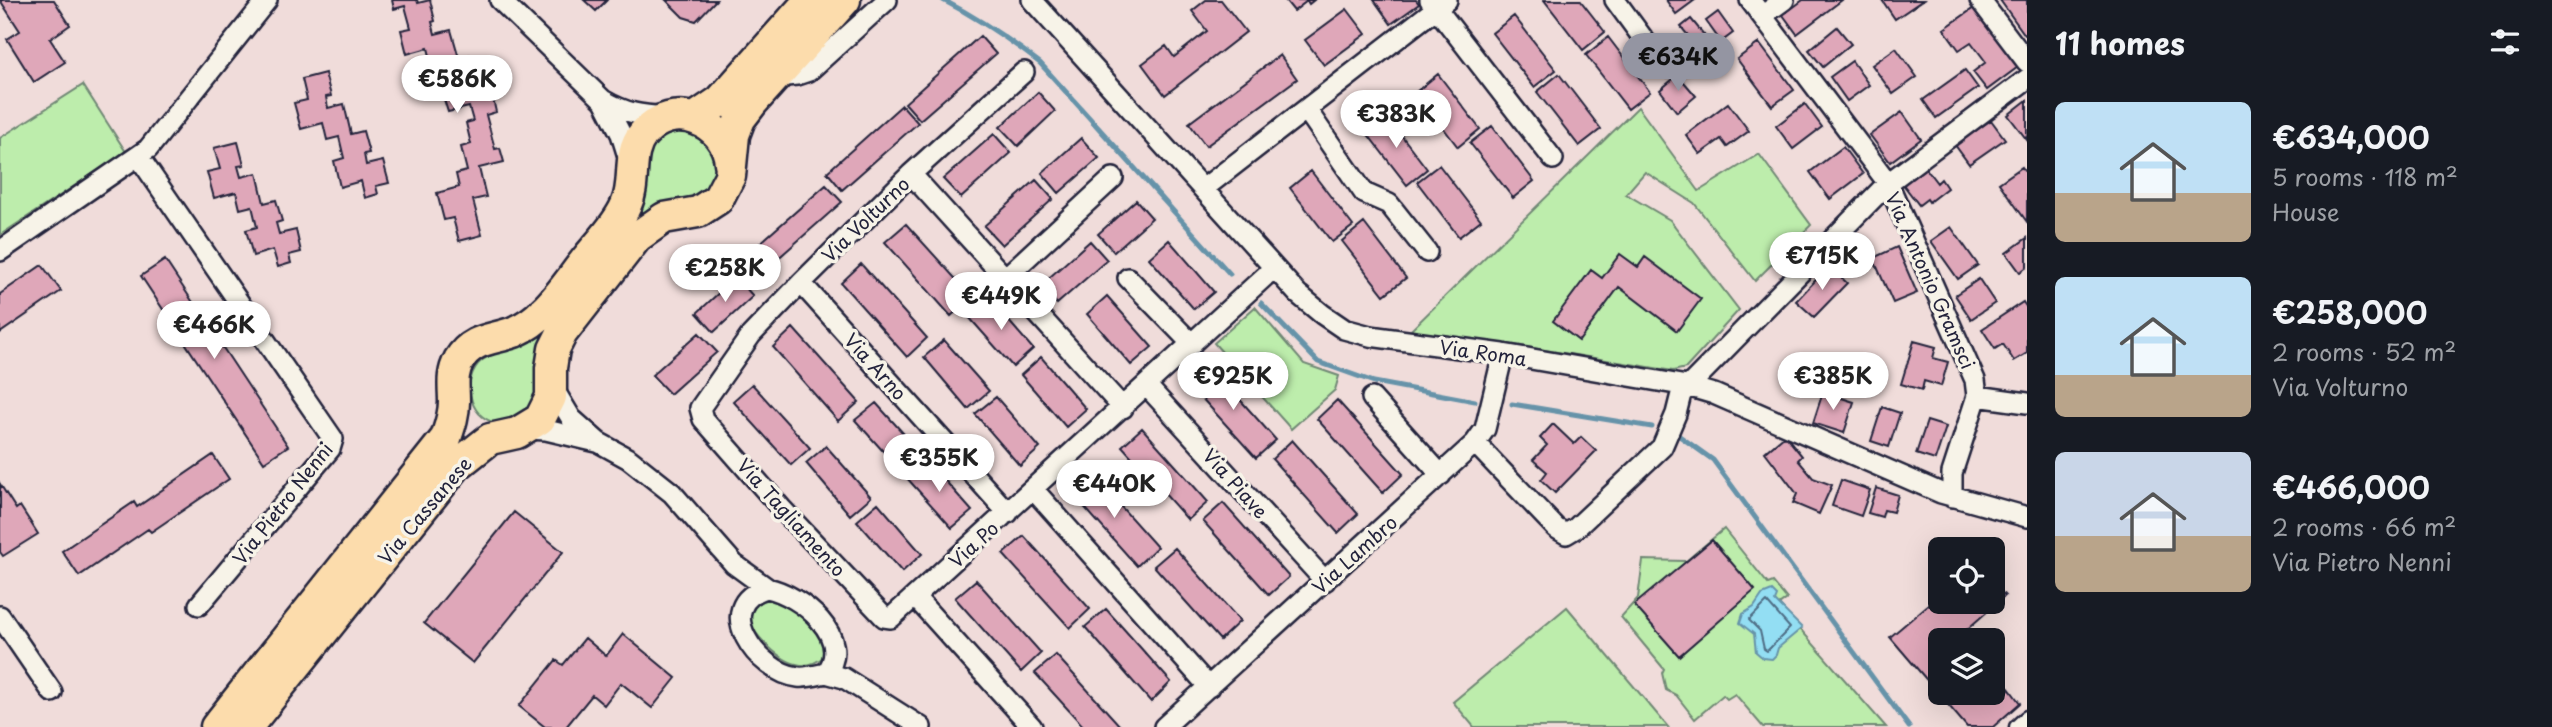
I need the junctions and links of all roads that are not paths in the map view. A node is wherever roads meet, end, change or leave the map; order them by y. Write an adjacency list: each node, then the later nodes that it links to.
1 (267, 0): 22 (street)
2 (500, 0): 19 (street)
3 (810, 0): 21 (main road, Via Cassanese)
4 (845, 0): 17 (main road, Via Cassanese)
5 (887, 0): 17 (street)
6 (1021, 0): 13 (street, Via Roma)
7 (1032, 0): 13 (street, Via Roma)
8 (1615, 0): 15 (street)
9 (1784, 0): 12 (street)
10 (1980, 0): 14 (street)
11 (1438, 3): 20 (street); 23 (street)
12 (1756, 8): 28 (street, Via Antonio Gramsci)
13 (1046, 18): 29 (street, Via Roma)
14 (2027, 62)
15 (1664, 66)
16 (1024, 72): 26 (street, Via Volturno)
17 (775, 77): 24 (main road, Via Cassanese)
18 (2027, 79): 28 (street)
19 (603, 100): 21 (street); 25 (street)
20 (1306, 109): 29 (street); 31 (street)
21 (683, 118): 24 (main road); 25 (main road, Via Cassanese)
22 (139, 157): 30 (street); 61 (street, Via Pietro Nenni)
23 (1553, 159)
24 (730, 165): 40 (main road, Via Cassanese)
25 (632, 167): 43 (main road, Via Cassanese)
26 (911, 174): 33 (street); 35 (street, Via Volturno)
27 (1113, 178): 33 (street)
28 (1888, 183): 39 (street); 41 (street, Via Antonio Gramsci)
29 (1203, 189): 32 (street, Via Roma)
30 (0, 251)
31 (1427, 251)
32 (1274, 268): 36 (street, Via Po); 37 (street, Via Roma)
33 (1005, 278): 45 (street)
34 (1128, 278): 36 (street)
35 (801, 283): 46 (street, Via Volturno); 55 (street, Via Arno)
36 (1192, 345): 38 (street, Via Po)
37 (1503, 355): 39 (street, Via Roma); 49 (street, Via Lambro)
38 (1146, 385): 45 (street, Via Po); 58 (street, Via Piave)
39 (1687, 386): 49 (street); 53 (street, Via Roma)
40 (552, 388): 47 (main road, Via Cassanese); 48 (street)
41 (1977, 396): 44 (street); 50 (street)
42 (1373, 398): 51 (street)
43 (454, 400): 47 (main road); 69 (main road, Via Cassanese)
44 (2027, 403)
45 (1123, 408): 52 (street, Via Po)
46 (700, 414): 64 (street, Via Tagliamento)
47 (517, 432): 48 (street); 70 (main road, Via Cassanese)
48 (598, 442): 57 (street)
49 (1475, 443): 51 (street, Via Lambro)
50 (1955, 463): 53 (street); 54 (street)
51 (1441, 475): 58 (street, Via Lambro)
52 (1033, 489): 55 (street, Via Po); 66 (street)
53 (1952, 497): 54 (street, Via Roma)
54 (1977, 504): 56 (street, Via Roma)
55 (1008, 513): 60 (street, Via Po)
56 (2027, 517)
57 (734, 564): 59 (street); 62 (street)
58 (1325, 581): 66 (street, Via Lambro)
59 (767, 588): 62 (street); 65 (street)
60 (915, 597): 64 (street, Via Po); 72 (street)
61 (199, 605)
62 (741, 607): 65 (street)
63 (0, 616): 67 (street)
64 (887, 618)
65 (834, 671): 71 (street)
66 (1209, 687): 73 (street, Via Lambro)
67 (52, 692)
68 (2027, 718): 74 (street)
69 (216, 727)
70 (247, 727)
71 (921, 727)
72 (1032, 727)
73 (1164, 727)
74 (2017, 727)

